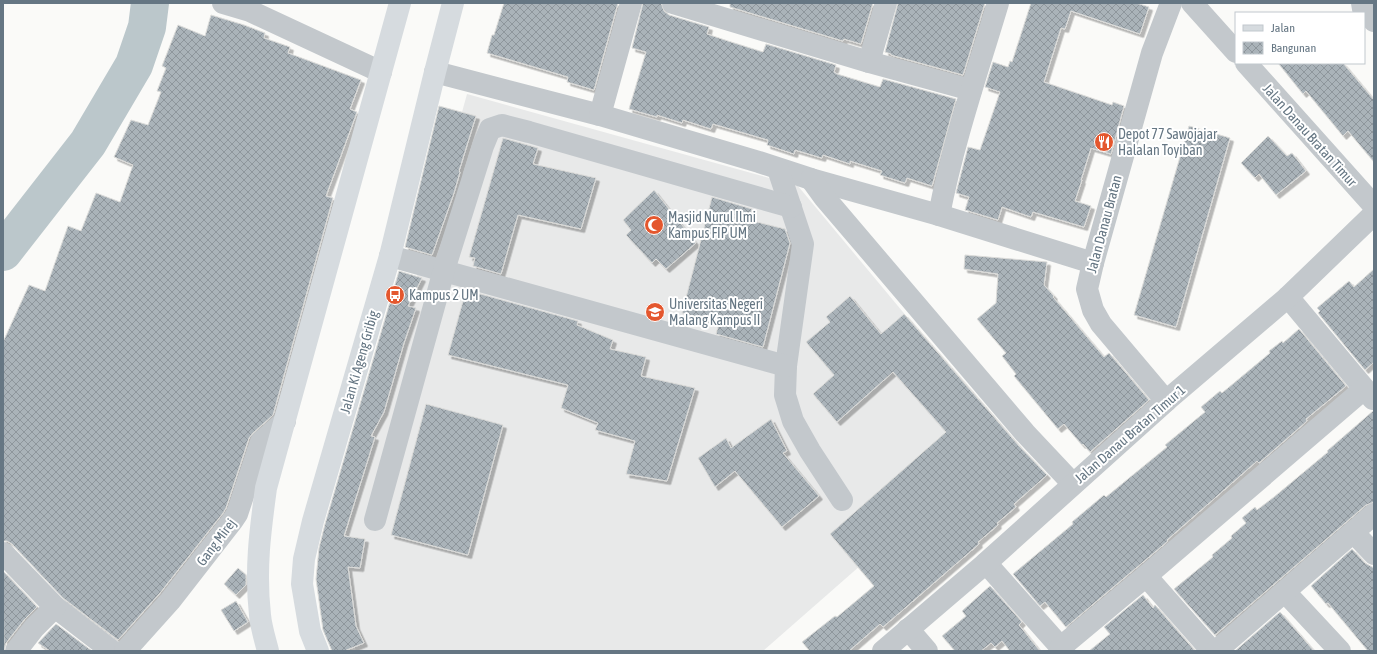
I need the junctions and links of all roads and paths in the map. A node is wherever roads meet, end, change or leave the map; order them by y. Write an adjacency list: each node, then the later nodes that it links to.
1 (223, 3): 16 (street)
2 (400, 3): 16 (main road)
3 (454, 3): 17 (main road, Jalan Ki Ageng Gribig)
4 (631, 3): 19 (street)
5 (673, 3): 11 (street)
6 (886, 3): 14 (street)
7 (998, 3): 18 (street)
8 (1171, 3): 27 (street, Jalan Danau Bratan)
9 (1192, 3): 13 (street)
10 (1362, 3): 12 (street)
11 (721, 10): 14 (street)
12 (1374, 21)
13 (1235, 51)
14 (869, 62): 18 (street)
15 (1247, 64): 22 (street, Jalan Danau Bratan Timur)
16 (381, 72): 33 (main road)
17 (435, 72): 19 (street); 26 (main road, Jalan Ki Ageng Gribig)
18 (971, 90): 25 (street)
19 (600, 115): 20 (street)
20 (778, 169): 21 (street); 23 (street)
21 (811, 178): 25 (street); 34 (street)
22 (1374, 206)
23 (791, 207): 28 (street); 30 (street)
24 (1374, 214): 29 (street, Jalan Danau Bratan Timur 1)
25 (939, 215): 27 (street)
26 (390, 256): 28 (street); 51 (main road, Jalan Ki Ageng Gribig)
27 (1093, 263): 32 (street, Jalan Danau Bratan)
28 (444, 270): 30 (street); 37 (street)
29 (1288, 297): 31 (street); 32 (street, Jalan Danau Bratan Timur 1)
30 (786, 366): 35 (street)
31 (1369, 395): 42 (street)
32 (1166, 401): 34 (street, Jalan Danau Bratan Timur 1)
33 (285, 421): 49 (street, Gang Mirej); 50 (main road)
34 (1073, 484): 41 (street, Jalan Danau Bratan Timur 1)
35 (842, 500)
36 (1374, 514): 38 (street)
37 (375, 520)
38 (1354, 533): 40 (street); 43 (street)
39 (3, 553): 44 (street)
40 (1374, 554)
41 (986, 563): 45 (street, Jalan Danau Bratan Timur 1); 46 (street)
42 (1146, 576): 46 (street); 54 (street)
43 (1285, 592): 55 (street); 56 (street)
44 (55, 607): 47 (street); 48 (street)
45 (908, 629): 52 (street, Jalan Danau Bratan Timur 1); 53 (street)
46 (1062, 649)
47 (16, 651)
48 (112, 651)
49 (125, 651)
50 (268, 651)
51 (318, 651)
52 (882, 651)
53 (927, 651)
54 (1212, 651)
55 (1216, 651)
56 (1340, 651)

